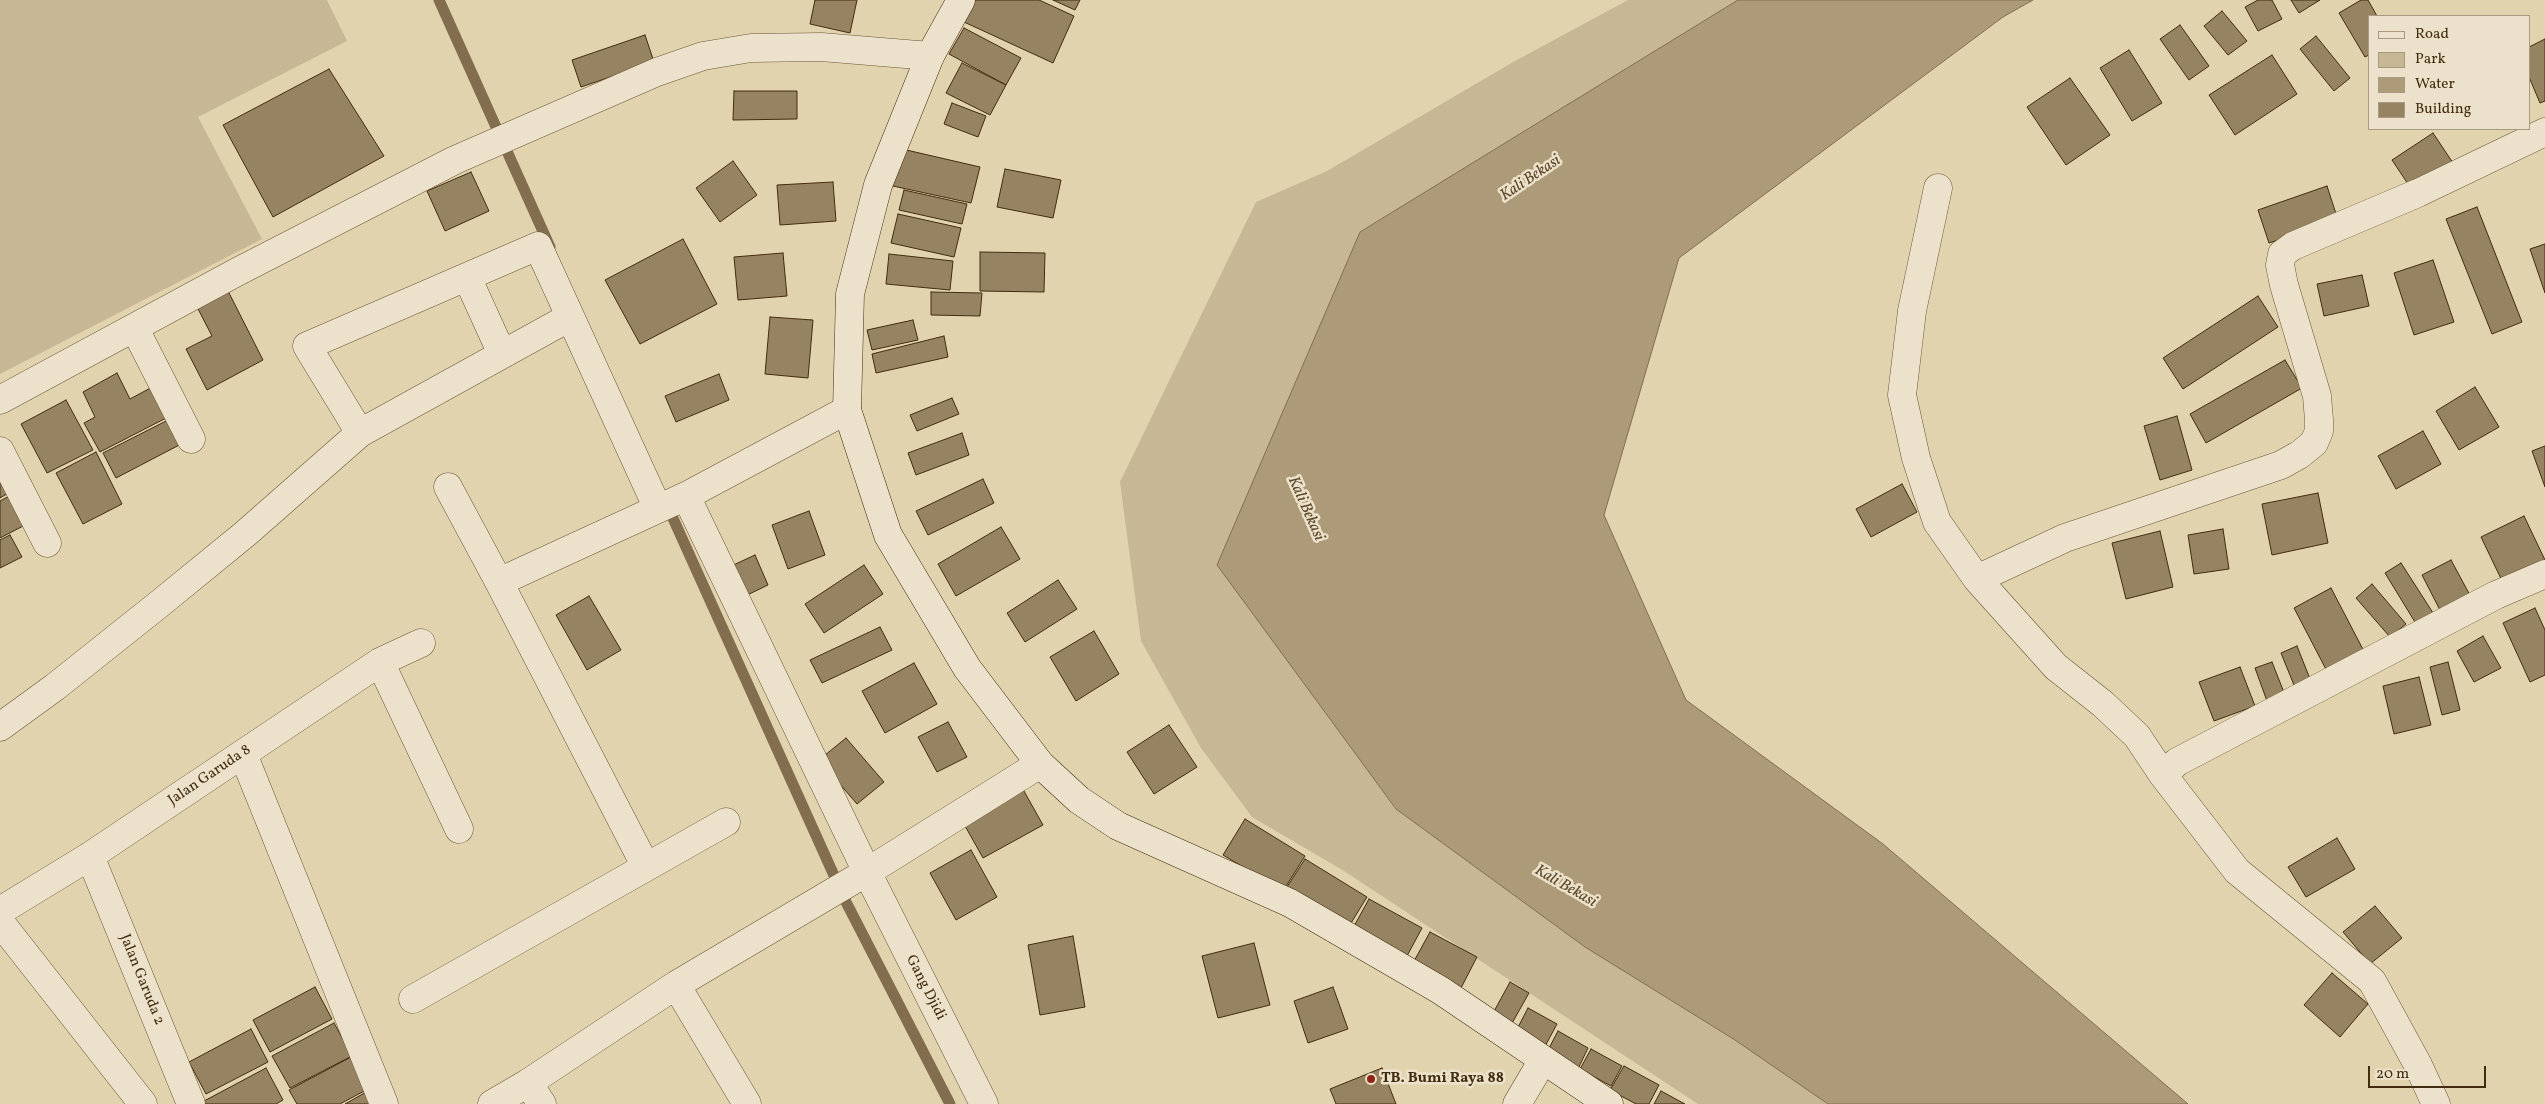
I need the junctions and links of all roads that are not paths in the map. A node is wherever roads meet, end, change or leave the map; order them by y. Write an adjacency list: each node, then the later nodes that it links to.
1 (961, 0): 2 (street)
2 (930, 56): 7 (street); 10 (street)
3 (2545, 132): 19 (street)
4 (1938, 188): 19 (street)
5 (467, 277): 6 (street); 8 (street); 11 (street)
6 (570, 317): 8 (street); 16 (street)
7 (135, 329): 9 (street); 12 (street)
8 (502, 354): 11 (street)
9 (0, 400)
10 (847, 410): 15 (street); 25 (street)
11 (360, 433): 23 (street)
12 (191, 438)
13 (0, 451): 17 (street)
14 (448, 487): 20 (street)
15 (686, 496): 16 (street); 31 (street, Gang Djidi)
16 (658, 509): 20 (street)
17 (47, 543)
18 (2545, 574): 26 (street)
19 (1977, 579): 26 (street)
20 (500, 582): 30 (street)
21 (421, 643): 22 (street, Jalan Garuda 8)
22 (380, 662): 24 (street, Jalan Garuda 8); 28 (street)
23 (0, 727)
24 (243, 754): 29 (street, Jalan Garuda 8); 40 (street)
25 (1040, 764): 31 (street); 36 (street)
26 (2163, 775): 46 (street)
27 (726, 822): 30 (street)
28 (459, 829)
29 (90, 856): 32 (street, Jalan Garuda 8); 39 (street, Jalan Garuda 2)
30 (646, 867): 35 (street)
31 (867, 872): 34 (street); 43 (street, Gang Djidi)
32 (0, 911)
33 (0, 922): 38 (street)
34 (676, 985): 37 (street); 42 (street)
35 (413, 999)
36 (1543, 1060): 44 (street); 45 (street)
37 (535, 1093): 41 (street)
38 (143, 1104)
39 (191, 1104)
40 (384, 1104)
41 (492, 1104)
42 (747, 1104)
43 (984, 1104)
44 (1517, 1104)
45 (1609, 1104)
46 (2436, 1104)

